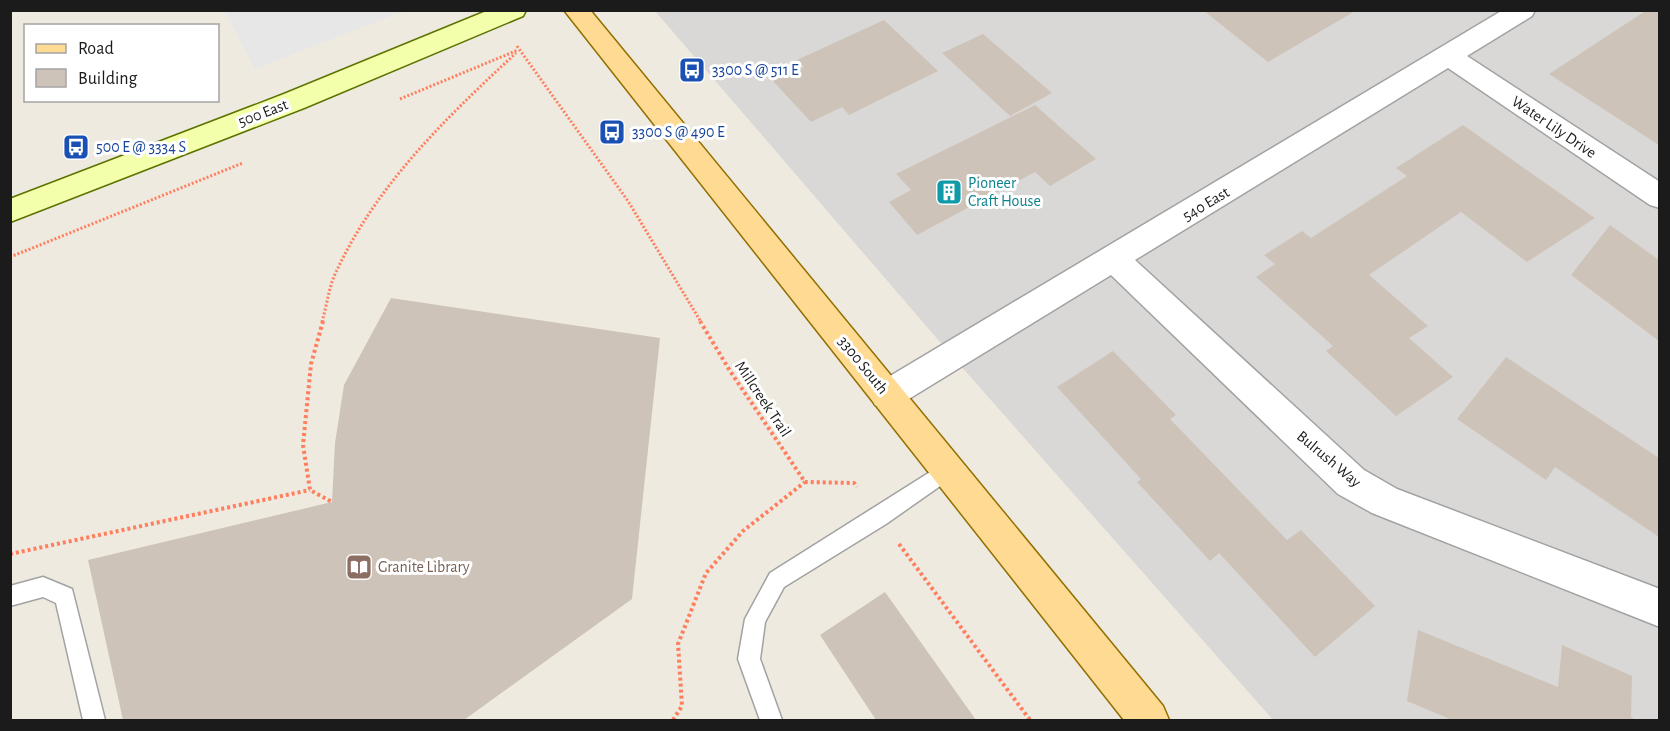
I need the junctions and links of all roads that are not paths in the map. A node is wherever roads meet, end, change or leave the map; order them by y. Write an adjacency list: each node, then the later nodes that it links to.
1 (514, 10): 6 (street, 500 East)
2 (576, 10): 8 (main road, 3300 South)
3 (1523, 10): 4 (street, 540 East)
4 (1449, 56): 5 (street, Water Lily Drive); 7 (street, 540 East)
5 (1659, 197)
6 (10, 211)
7 (1114, 260): 8 (street, 540 East); 11 (street, Bulrush Way)
8 (887, 395): 9 (main road, 3300 South)
9 (946, 471): 13 (lane); 14 (main road, 3300 South)
10 (10, 596): 12 (lane)
11 (1659, 608)
12 (94, 720)
13 (771, 720)
14 (1149, 720)

